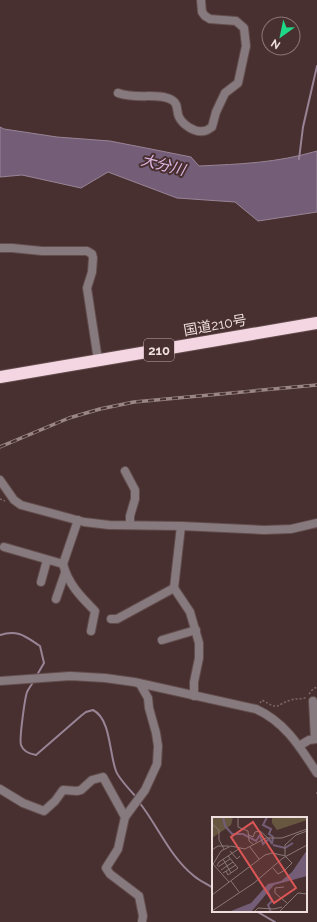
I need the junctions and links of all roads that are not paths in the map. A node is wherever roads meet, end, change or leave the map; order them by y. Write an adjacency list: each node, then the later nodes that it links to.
1 (201, 0): 2 (street)
2 (118, 93)
3 (0, 248): 5 (street)
4 (317, 323): 5 (highway, 国道210号 / 210)
5 (98, 360): 6 (highway, 国道210号 / 210)
6 (0, 377)
7 (125, 471): 11 (street)
8 (0, 480): 9 (street)
9 (78, 520): 11 (street); 15 (street)
10 (317, 523): 12 (street)
11 (130, 525): 12 (street)
12 (181, 526): 18 (street)
13 (4, 547): 14 (street)
14 (47, 560): 15 (street); 17 (street)
15 (63, 564): 16 (street)
16 (65, 573): 19 (street); 22 (street)
17 (41, 582)
18 (174, 588): 20 (street); 21 (street)
19 (56, 599)
20 (111, 619)
21 (196, 630): 23 (street); 26 (street)
22 (91, 631)
23 (162, 640)
24 (4, 681): 25 (street)
25 (140, 684): 26 (street); 32 (street)
26 (194, 696): 29 (street)
27 (313, 701): 28 (street)
28 (316, 739): 29 (street)
29 (299, 746): 30 (street)
30 (317, 773)
31 (0, 789): 32 (street)
32 (125, 817): 33 (street)
33 (142, 922)

